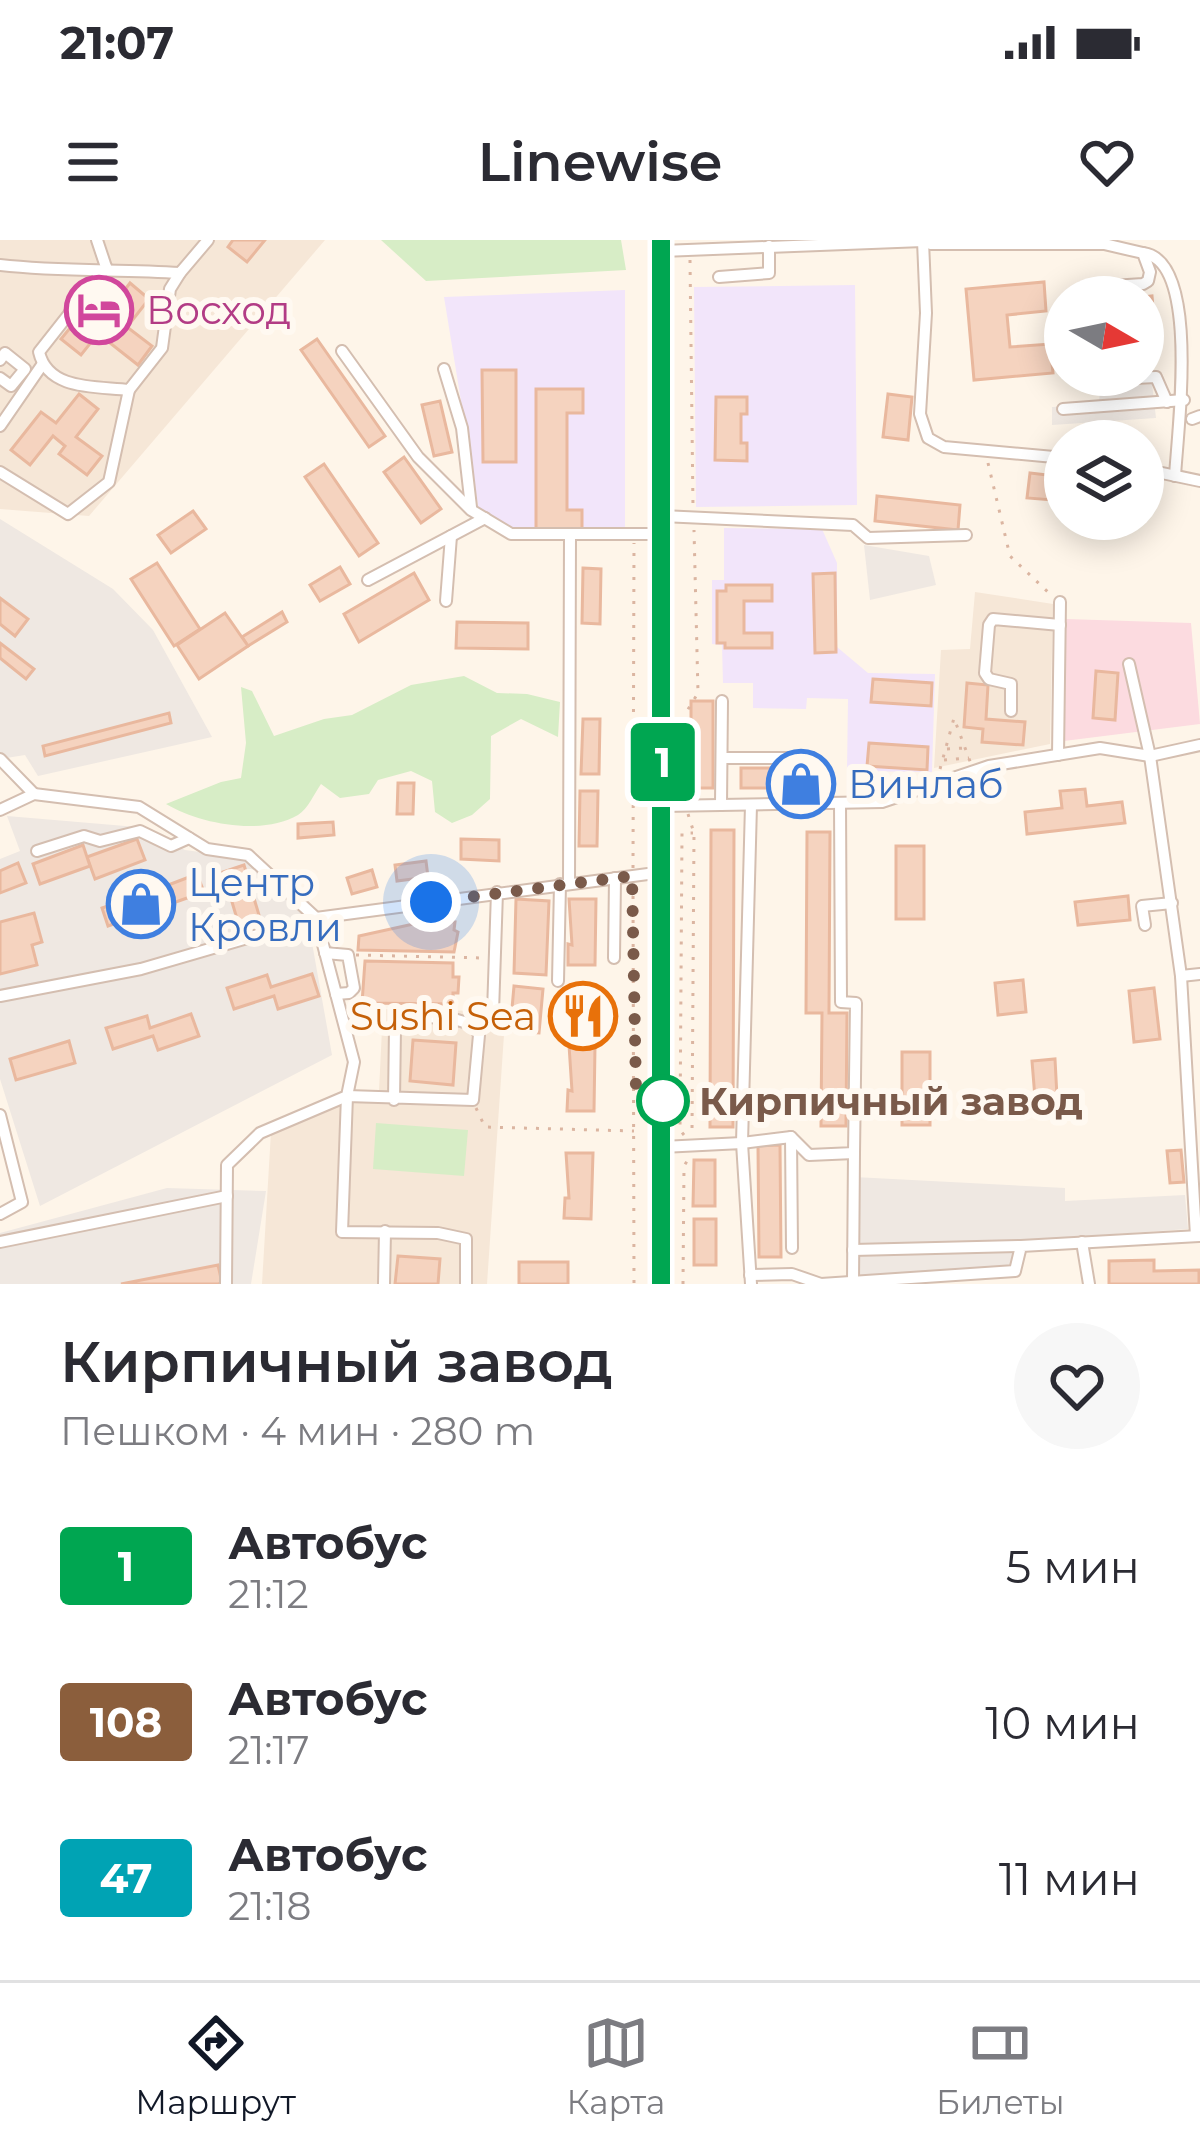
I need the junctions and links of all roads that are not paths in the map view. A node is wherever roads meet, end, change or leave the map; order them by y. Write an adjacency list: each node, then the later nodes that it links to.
1 (97, 240): 10 (street)
2 (208, 240): 11 (street)
3 (888, 241): 4 (street); 7 (street)
4 (923, 241): 5 (street); 25 (street)
5 (963, 242): 8 (street)
6 (661, 245): 7 (street); 31 (highway)
7 (769, 247): 13 (street)
8 (1137, 248): 12 (street); 21 (street)
9 (0, 265): 10 (street)
10 (106, 267): 11 (street); 16 (street)
11 (180, 273): 19 (street)
12 (1149, 276)
13 (718, 277)
14 (342, 351): 30 (street)
15 (0, 360): 18 (street)
16 (42, 365): 19 (street); 24 (street)
17 (444, 370): 30 (street)
18 (0, 378)
19 (129, 390): 26 (street)
20 (1164, 393): 22 (street)
21 (1184, 400): 22 (street); 28 (street)
22 (1168, 402): 23 (street)
23 (1063, 410)
24 (0, 426)
25 (1044, 456)
26 (0, 472)
27 (1164, 474): 28 (street)
28 (1175, 476): 29 (street)
29 (1200, 482)
30 (471, 510): 32 (street)
31 (662, 516): 34 (highway); 35 (street)
32 (485, 518): 33 (street); 36 (street)
33 (570, 534): 34 (street); 60 (street)
34 (662, 534): 54 (highway)
35 (966, 535)
36 (451, 536): 37 (street); 38 (street)
37 (368, 580)
38 (446, 601)
39 (1060, 602): 40 (street)
40 (1060, 625): 43 (street); 45 (street)
41 (1129, 664): 46 (street)
42 (722, 701): 47 (street)
43 (1011, 711)
44 (1200, 745): 46 (street)
45 (1058, 755): 46 (street); 50 (street)
46 (1150, 757): 62 (street)
47 (722, 758): 51 (street); 52 (street)
48 (0, 759): 49 (street)
49 (34, 794): 55 (street); 56 (street)
50 (840, 803): 51 (street); 79 (street)
51 (822, 804): 53 (street)
52 (722, 805): 53 (street); 54 (street)
53 (751, 805): 77 (street)
54 (663, 806): 58 (highway)
55 (0, 810)
56 (189, 838): 57 (street); 63 (street)
57 (37, 851)
58 (663, 872): 59 (street); 78 (highway)
59 (615, 878): 60 (street); 66 (street)
60 (564, 884): 61 (street); 69 (street)
61 (497, 892): 63 (street); 72 (street)
62 (1172, 902): 64 (street); 68 (street)
63 (316, 918): 65 (street); 71 (street)
64 (1145, 925)
65 (325, 952): 70 (street); 70 (street)
66 (614, 958)
67 (1200, 974): 68 (street)
68 (1181, 976): 83 (street)
69 (558, 981)
70 (336, 994): 73 (street)
71 (0, 996)
72 (493, 1012)
73 (347, 1096): 74 (street); 80 (street); 82 (street)
74 (394, 1100): 74 (street)
75 (0, 1115): 81 (street)
76 (791, 1137): 77 (street); 79 (street); 87 (street)
77 (742, 1143): 78 (street); 90 (street)
78 (662, 1147): 96 (highway)
79 (854, 1153): 88 (street)
80 (227, 1196): 84 (street); 93 (street)
81 (0, 1214)
82 (386, 1231): 94 (street); 95 (street)
83 (1198, 1236): 85 (street)
84 (0, 1242)
85 (1082, 1243): 86 (street); 97 (street)
86 (1021, 1246): 88 (street); 89 (street)
87 (792, 1249)
88 (853, 1250): 92 (street)
89 (1013, 1278): 91 (street)
90 (750, 1280): 92 (street)
91 (912, 1281): 92 (street)
92 (853, 1282)
93 (226, 1284)
94 (384, 1284)
95 (466, 1284)
96 (661, 1284)
97 (1089, 1284)

